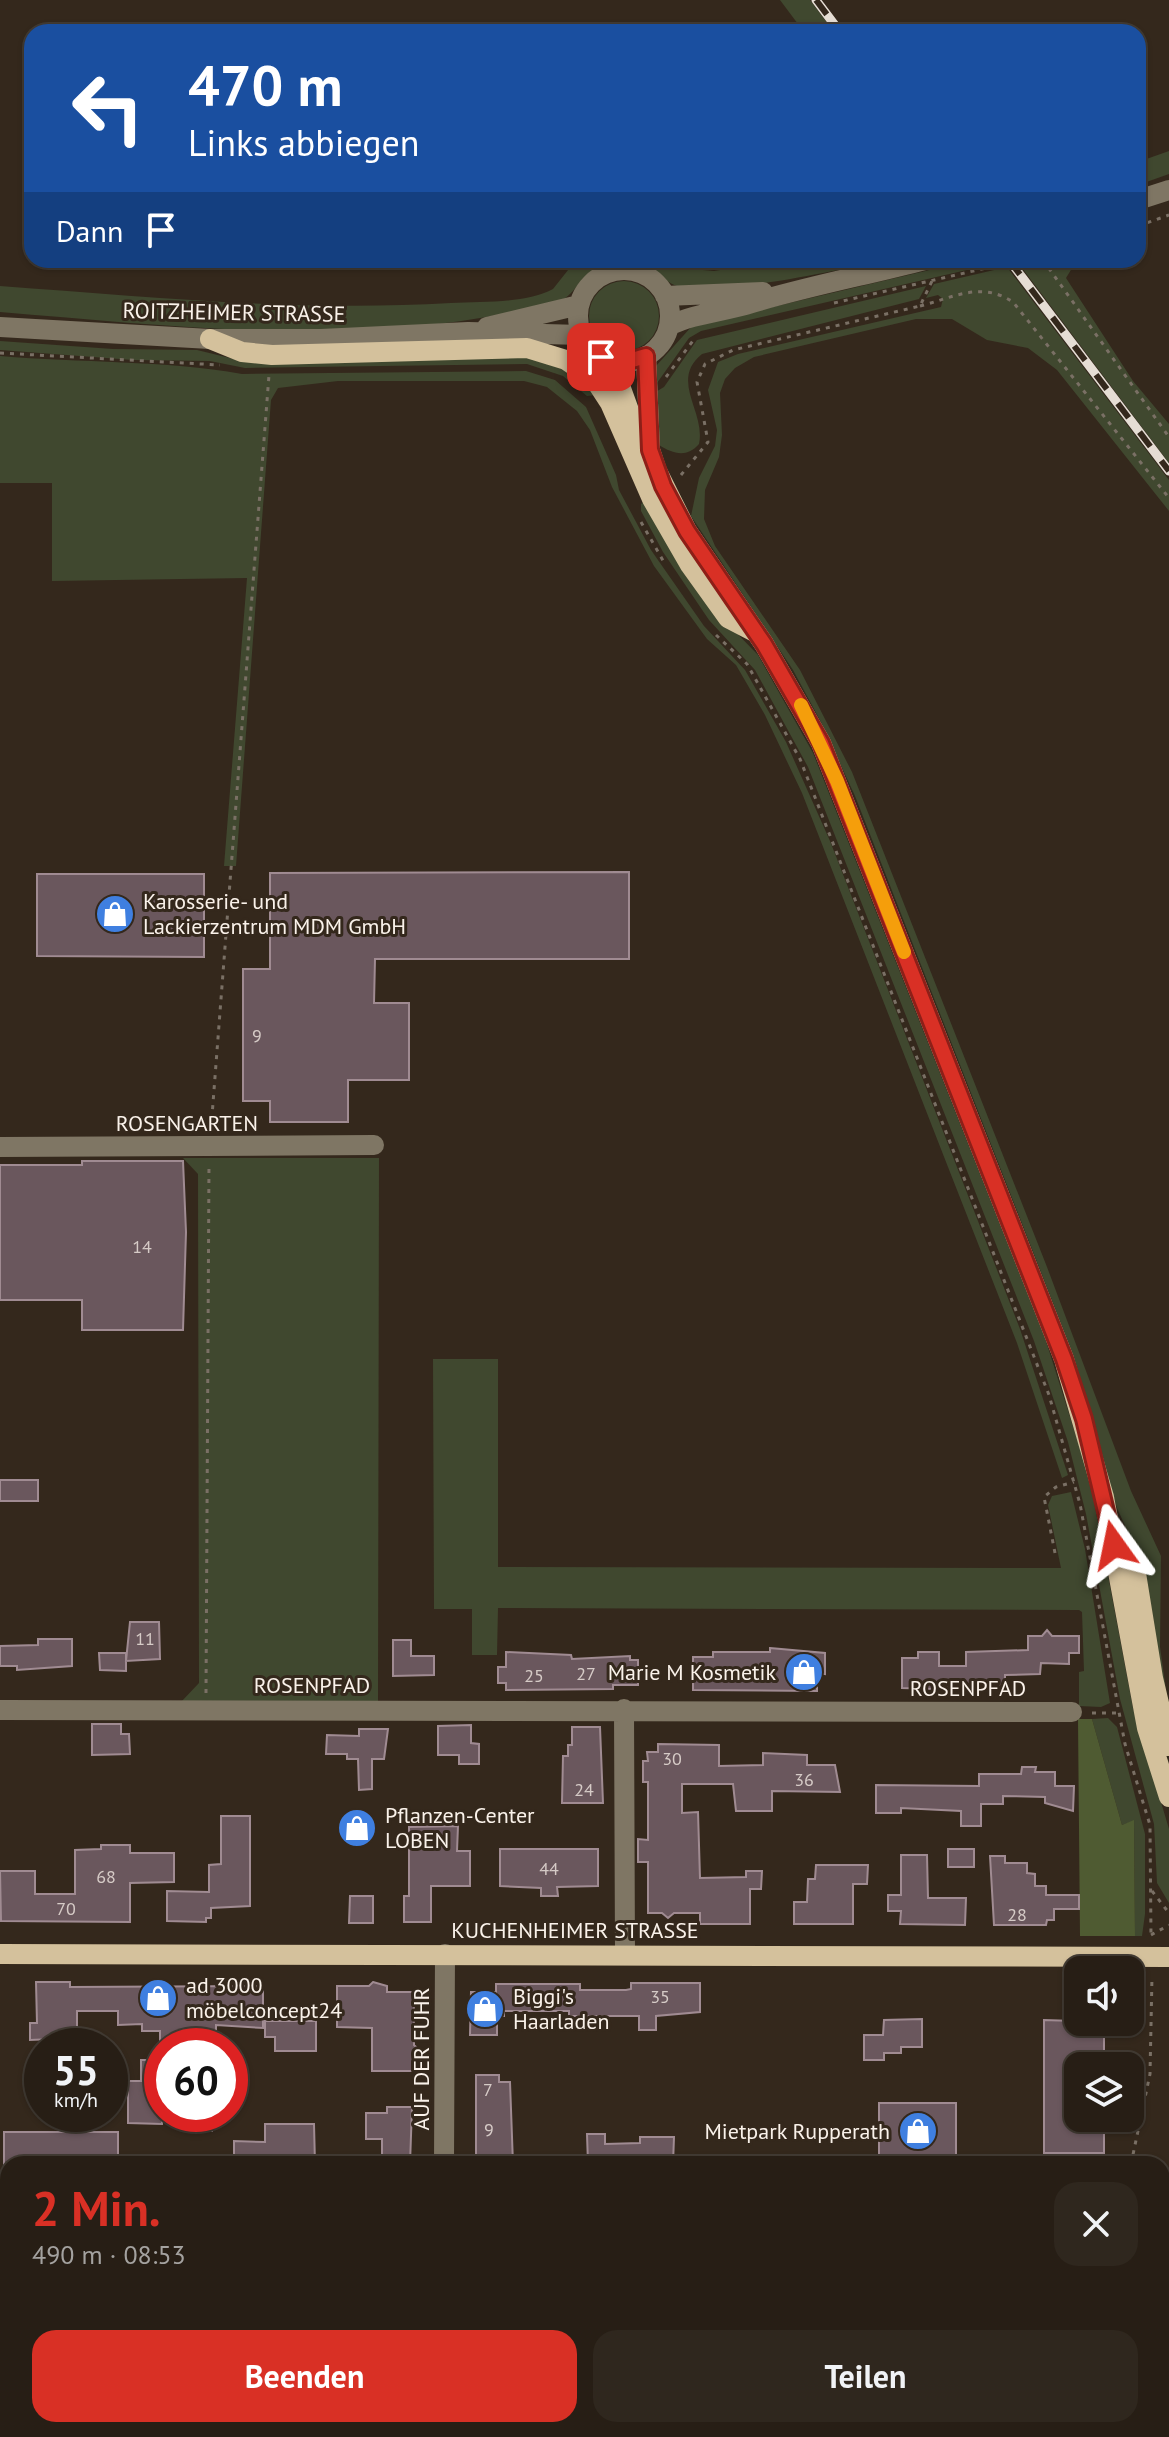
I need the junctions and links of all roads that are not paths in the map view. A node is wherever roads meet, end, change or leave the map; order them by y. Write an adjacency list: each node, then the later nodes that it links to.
1 (1169, 190): 2 (street)
2 (1146, 197)
3 (890, 268): 4 (street)
4 (779, 293): 5 (street); 7 (street)
5 (665, 296): 6 (street); 7 (street)
6 (579, 305): 9 (street, ROITZHEIMER STRASSE); 10 (street)
7 (669, 326): 12 (street)
8 (0, 327): 11 (street, ROITZHEIMER STRASSE)
9 (468, 332): 10 (street, ROITZHEIMER STRASSE); 11 (street, ROITZHEIMER STRASSE)
10 (581, 335): 13 (street)
11 (210, 339): 15 (main road)
12 (646, 356): 13 (street); 14 (main road)
13 (611, 361): 14 (main road)
14 (650, 450): 15 (main road)
15 (756, 632): 18 (main road)
16 (374, 1145): 17 (street, ROSENGARTEN)
17 (0, 1147)
18 (1111, 1529): 22 (main road); 23 (main road)
19 (624, 1709): 20 (street, ROSENPFAD); 21 (street, ROSENPFAD); 27 (street)
20 (0, 1710)
21 (1072, 1712)
22 (1169, 1746)
23 (1169, 1797)
24 (1160, 1948): 27 (main road, KUCHENHEIMER STRASSE)
25 (0, 1954): 26 (main road, KUCHENHEIMER STRASSE)
26 (445, 1954): 27 (main road, KUCHENHEIMER STRASSE); 28 (street, AUF DER FUHR)
27 (625, 1954)
28 (444, 2156)

